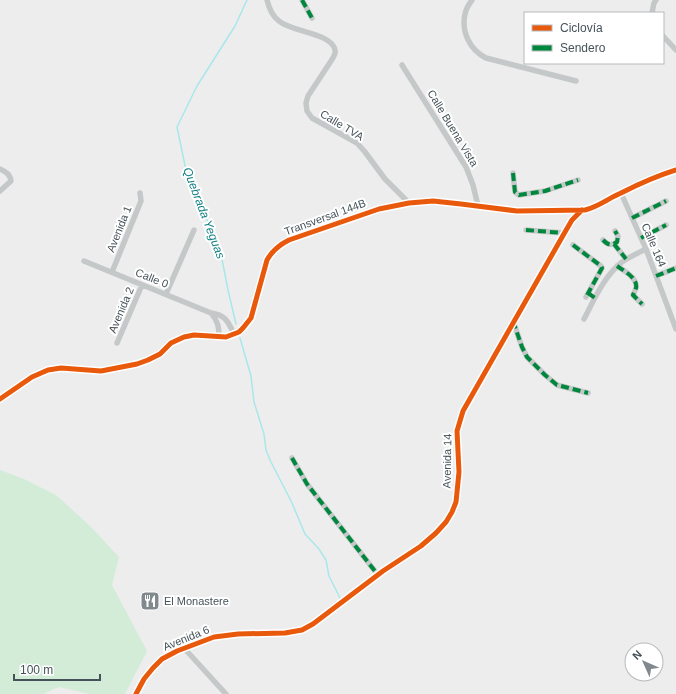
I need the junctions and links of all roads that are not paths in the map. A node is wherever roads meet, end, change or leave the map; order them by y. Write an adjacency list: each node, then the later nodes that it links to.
1 (267, 0): 19 (street, Calle TVA)
2 (302, 0): 6 (street)
3 (472, 0): 10 (street)
4 (656, 0): 5 (street)
5 (652, 12)
6 (312, 18)
7 (664, 37): 8 (street)
8 (676, 50)
9 (402, 64): 20 (street, Calle Buena Vista)
10 (576, 81)
11 (0, 169): 15 (street)
12 (676, 170): 17 (street, Transversal 144B)
13 (513, 173): 14 (street)
14 (578, 180)
15 (0, 191)
16 (140, 193): 37 (street, Avenida 1)
17 (620, 193): 21 (street, Transversal 144B); 22 (street, Calle 164)
18 (666, 201): 22 (street)
19 (409, 203): 20 (street, Transversal 144B); 47 (street, Transversal 144B)
20 (478, 206): 21 (street, Transversal 144B)
21 (582, 210): 27 (street, Avenida 14)
22 (632, 218): 28 (street, Calle 164)
23 (666, 225): 28 (street)
24 (194, 230): 40 (street)
25 (526, 230): 27 (street)
26 (615, 231): 30 (street)
27 (564, 233): 45 (street, Avenida 14)
28 (641, 238): 32 (street, Calle 164)
29 (603, 240): 30 (street)
30 (614, 244): 33 (street)
31 (573, 245): 41 (street)
32 (646, 249): 33 (street); 38 (street, Calle 164)
33 (626, 259): 35 (street)
34 (84, 261): 37 (street, Calle 0)
35 (617, 266): 41 (street); 42 (street)
36 (676, 268): 38 (street)
37 (112, 272): 39 (street, Calle 0)
38 (656, 276): 46 (street, Calle 164)
39 (142, 285): 40 (street, Calle 0); 49 (street, Avenida 2)
40 (166, 294): 43 (street, Calle 0)
41 (596, 298): 44 (street)
42 (642, 304)
43 (211, 313): 47 (street, Calle 0); 48 (street)
44 (584, 319)
45 (513, 321): 50 (street); 53 (street, Avenida 14)
46 (676, 329)
47 (234, 334): 48 (street)
48 (219, 337): 51 (street)
49 (117, 342)
50 (588, 394)
51 (0, 399)
52 (292, 458): 53 (street)
53 (378, 575): 54 (street, Avenida 14)
54 (238, 634): 55 (street, Avenida 6)
55 (184, 648): 56 (street, Avenida 6); 57 (street)
56 (136, 694)
57 (226, 694)

